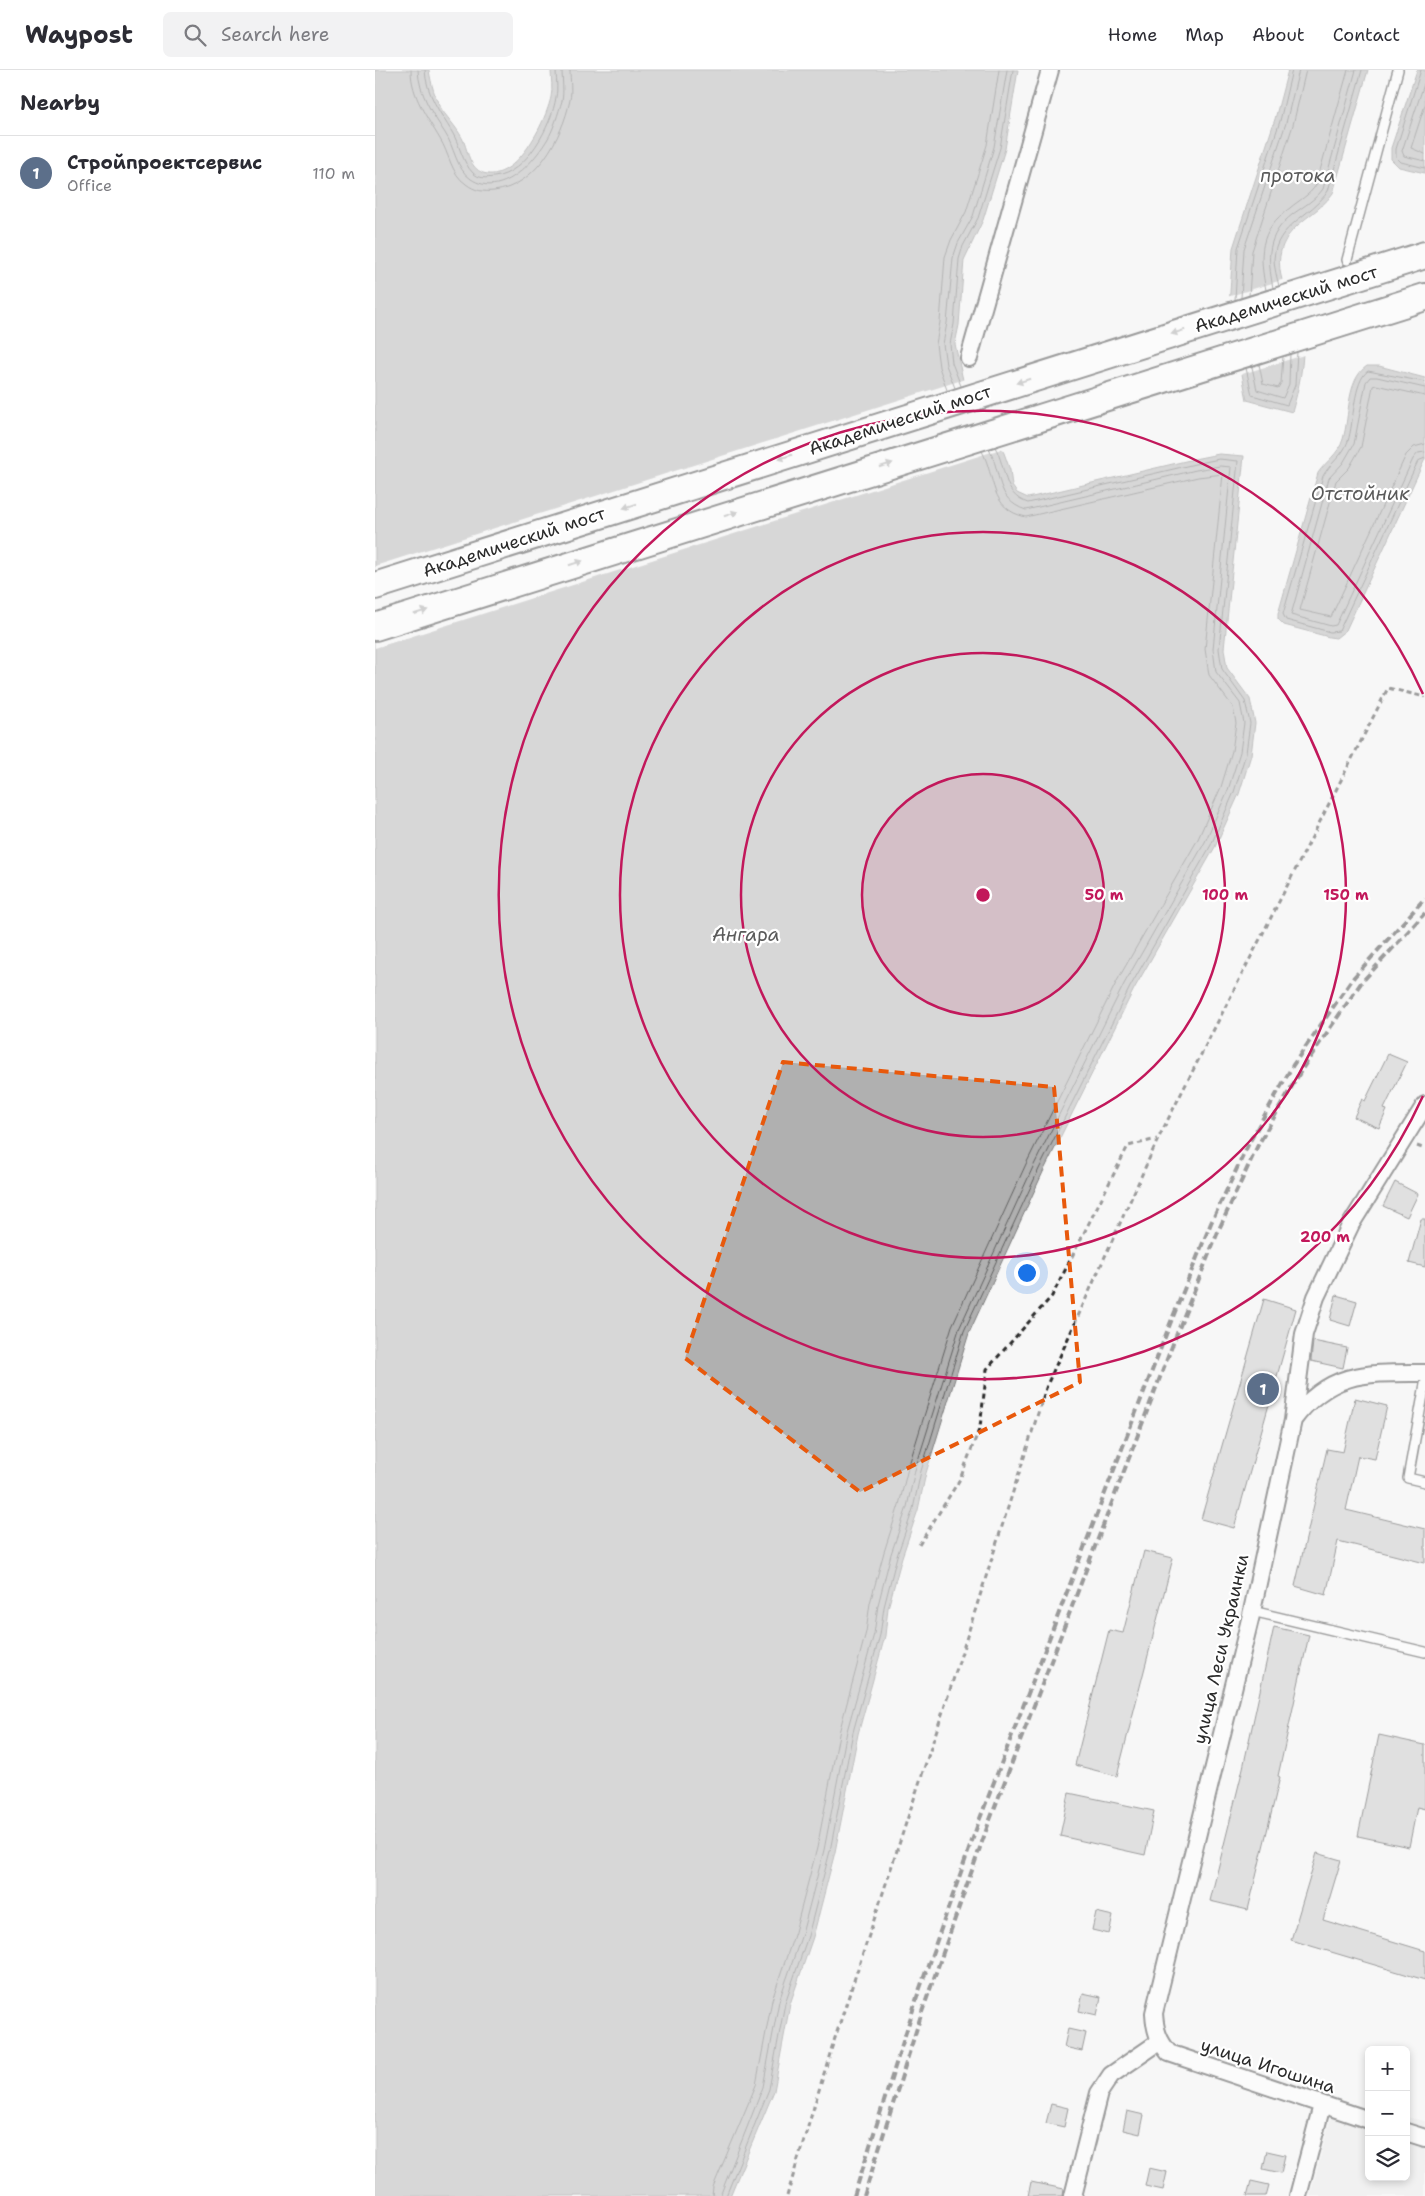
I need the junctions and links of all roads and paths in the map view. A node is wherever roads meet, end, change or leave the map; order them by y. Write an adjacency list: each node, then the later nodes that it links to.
1 (1050, 70): 6 (street)
2 (1398, 70): 4 (lane)
3 (1425, 255): 7 (main road, Академический мост, one-way to 7)
4 (1347, 260)
5 (1425, 297): 8 (main road, one-way to 5)
6 (969, 358)
7 (375, 586)
8 (375, 627)
9 (1425, 697): 11 (path)
10 (1425, 1105): 14 (street, улица Леси Украинки)
11 (1158, 1139): 16 (path); 24 (path)
12 (1425, 1373): 14 (street)
13 (1425, 1384): 15 (lane)
14 (1293, 1420): 17 (street, улица Леси Украинки)
15 (1425, 1482)
16 (919, 1545)
17 (1252, 1611): 18 (lane); 19 (street, улица Леси Украинки)
18 (1425, 1652)
19 (1159, 2042): 20 (street, улица Игошина); 25 (street)
20 (1322, 2105): 21 (street, улица Игошина); 26 (street)
21 (1365, 2119)
22 (1410, 2133): 23 (street)
23 (1425, 2138)
24 (787, 2196)
25 (1073, 2196)
26 (1298, 2196)

